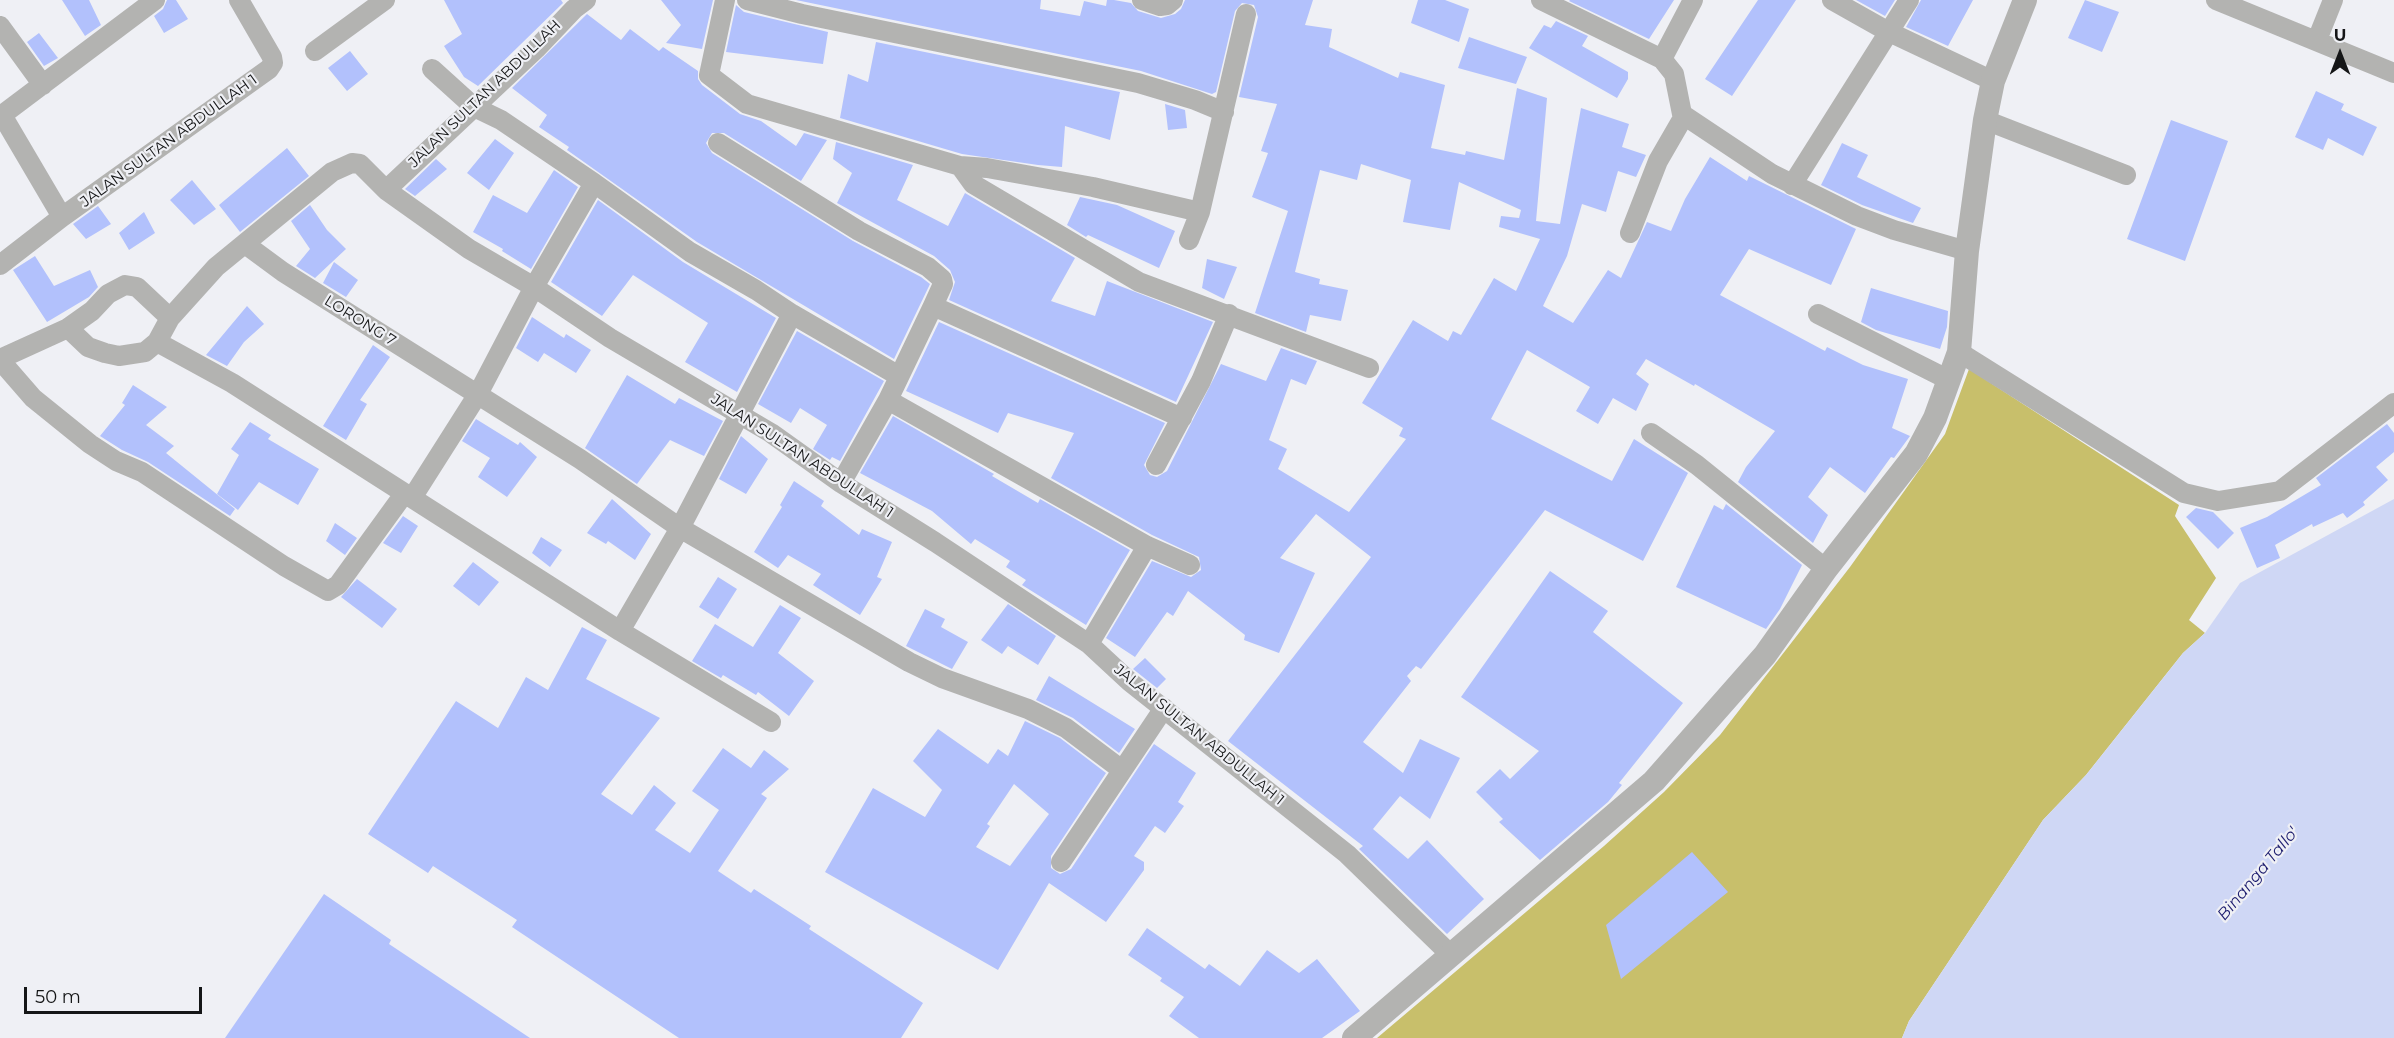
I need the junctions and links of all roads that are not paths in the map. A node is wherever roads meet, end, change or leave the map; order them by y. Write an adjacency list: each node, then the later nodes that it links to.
1 (155, 0): 25 (street)
2 (239, 0): 38 (street, JALAN SULTAN ABDULLAH 1)
3 (386, 0): 20 (street)
4 (586, 0): 26 (street, JALAN SULTAN ABDULLAH)
5 (725, 0): 32 (street)
6 (747, 0): 27 (street)
7 (1142, 0): 8 (street)
8 (1173, 0)
9 (1693, 0): 21 (street)
10 (1832, 0): 18 (street)
11 (1909, 0): 18 (street)
12 (2025, 0): 24 (street)
13 (2216, 0): 19 (street)
14 (2333, 0): 19 (street)
15 (1551, 2): 21 (street)
16 (1245, 14): 27 (street)
17 (0, 26): 25 (street)
18 (1887, 31): 24 (street); 35 (street)
19 (2317, 40): 23 (street)
20 (315, 51)
21 (1662, 59): 29 (street)
22 (432, 69): 26 (street)
23 (2394, 73)
24 (1993, 81): 30 (street)
25 (43, 85): 28 (street)
26 (474, 107): 34 (street); 36 (street, JALAN SULTAN ABDULLAH)
27 (1224, 112): 37 (street)
28 (1, 116): 38 (street)
29 (1684, 116): 35 (street); 39 (street)
30 (1985, 120): 33 (street); 42 (street)
31 (718, 143): 45 (street)
32 (960, 166): 37 (street); 47 (street)
33 (2126, 175)
34 (594, 183): 44 (street); 46 (street)
35 (1792, 185): 42 (street)
36 (386, 190): 41 (street, JALAN SULTAN ABDULLAH 1); 44 (street, JALAN SULTAN ABDULLAH 1)
37 (1200, 212): 40 (street)
38 (62, 217): 43 (street, JALAN SULTAN ABDULLAH 1)
39 (1630, 233)
40 (1190, 240)
41 (246, 244): 49 (street, JALAN SULTAN ABDULLAH 1); 57 (street, LORONG 7)
42 (1967, 251): 52 (street)
43 (0, 265)
44 (534, 286): 57 (street); 60 (street, JALAN SULTAN ABDULLAH 1)
45 (933, 306): 55 (street); 61 (street)
46 (792, 314): 55 (street); 60 (street)
47 (1228, 314): 54 (street); 61 (street)
48 (1818, 314): 56 (street)
49 (171, 318): 50 (street); 51 (street, JALAN SULTAN ABDULLAH 1)
50 (68, 328): 51 (street); 53 (street)
51 (157, 342): 65 (street)
52 (1959, 352): 56 (street); 59 (street)
53 (0, 360): 65 (street)
54 (1369, 368)
55 (899, 376): 58 (street)
56 (1949, 380): 69 (street)
57 (478, 394): 65 (street); 66 (street, LORONG 7)
58 (888, 400): 64 (street); 67 (street)
59 (2394, 403)
60 (739, 413): 64 (street, JALAN SULTAN ABDULLAH 1); 66 (street)
61 (1182, 418): 63 (street)
62 (1651, 433): 69 (street)
63 (1156, 465)
64 (841, 483): 71 (street, JALAN SULTAN ABDULLAH 1)
65 (408, 496): 70 (street)
66 (680, 528): 70 (street); 74 (street, LORONG 7)
67 (1147, 546): 68 (street); 71 (street)
68 (1190, 565)
69 (1826, 569): 76 (street)
70 (620, 632): 73 (street)
71 (1089, 644): 72 (street, JALAN SULTAN ABDULLAH 1)
72 (1164, 708): 74 (street); 76 (street, JALAN SULTAN ABDULLAH 1)
73 (771, 722)
74 (1122, 770): 75 (street)
75 (1061, 862)
76 (1452, 956): 77 (street)
77 (1354, 1038)

